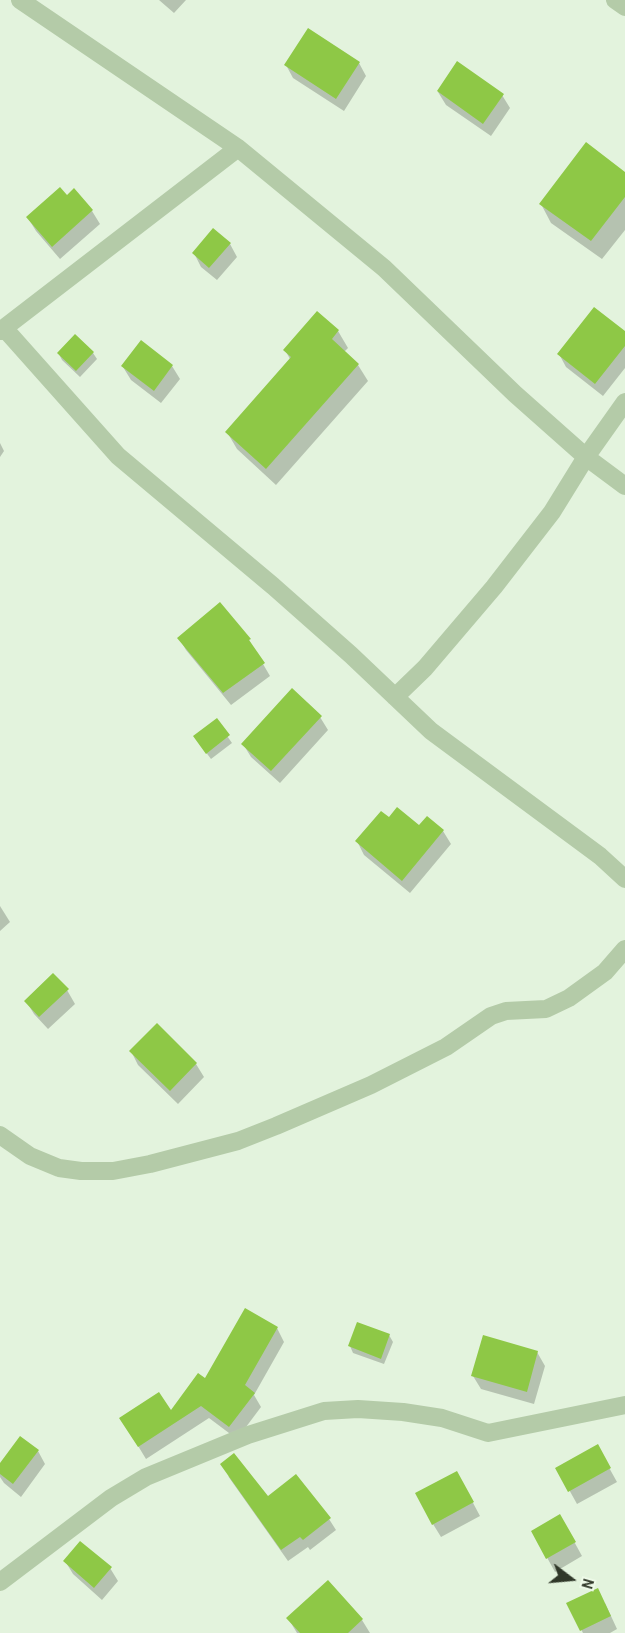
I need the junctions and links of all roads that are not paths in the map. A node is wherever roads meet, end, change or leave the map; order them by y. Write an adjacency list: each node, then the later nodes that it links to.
1 (20, 0): 4 (street)
2 (615, 0): 3 (street)
3 (625, 7)
4 (238, 148): 5 (street); 7 (street)
5 (2, 329): 9 (street)
6 (625, 402): 7 (street)
7 (586, 457): 8 (street); 9 (street)
8 (625, 486)
9 (395, 697): 10 (street)
10 (625, 879)
11 (625, 949): 12 (street)
12 (0, 1135)
13 (625, 1405): 14 (street)
14 (0, 1582)

